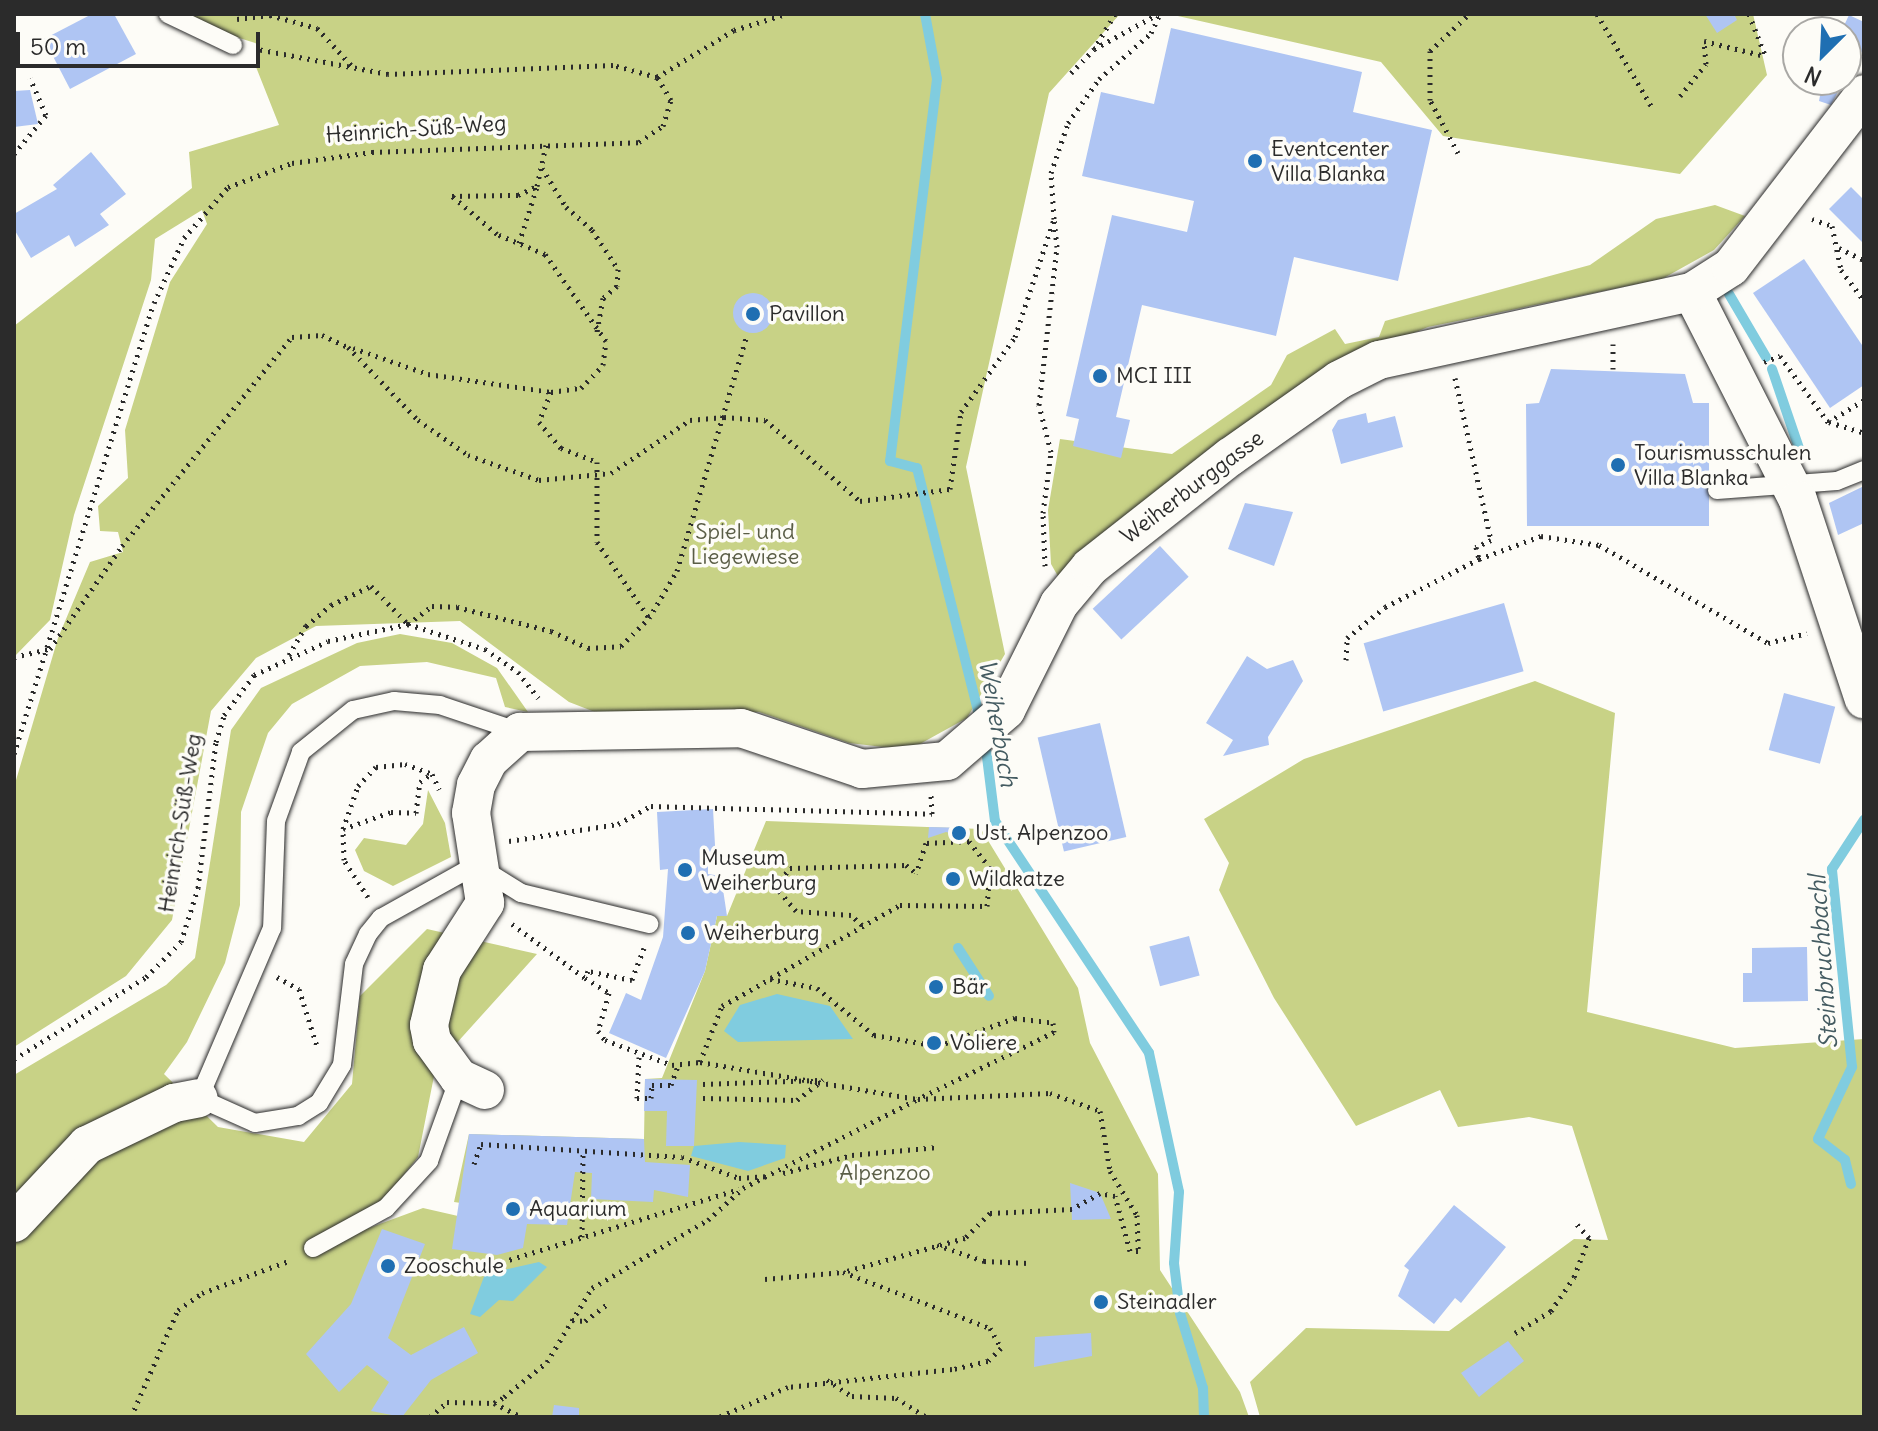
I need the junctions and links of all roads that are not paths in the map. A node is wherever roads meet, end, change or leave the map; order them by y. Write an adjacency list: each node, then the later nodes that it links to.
1 (168, 14): 2 (lane)
2 (225, 42)
3 (1864, 94): 4 (street, Weiherburggasse)
4 (1692, 292): 6 (street); 9 (street, Weiherburggasse)
5 (1864, 470): 6 (lane)
6 (1789, 481): 7 (lane); 8 (street)
7 (1717, 490)
8 (1864, 699)
9 (532, 731): 10 (street); 13 (lane, Weiherburggasse)
10 (476, 865): 11 (lane); 12 (street); 13 (lane)
11 (649, 924)
12 (472, 1084): 15 (lane)
13 (199, 1098): 14 (street)
14 (14, 1223)
15 (313, 1248)

